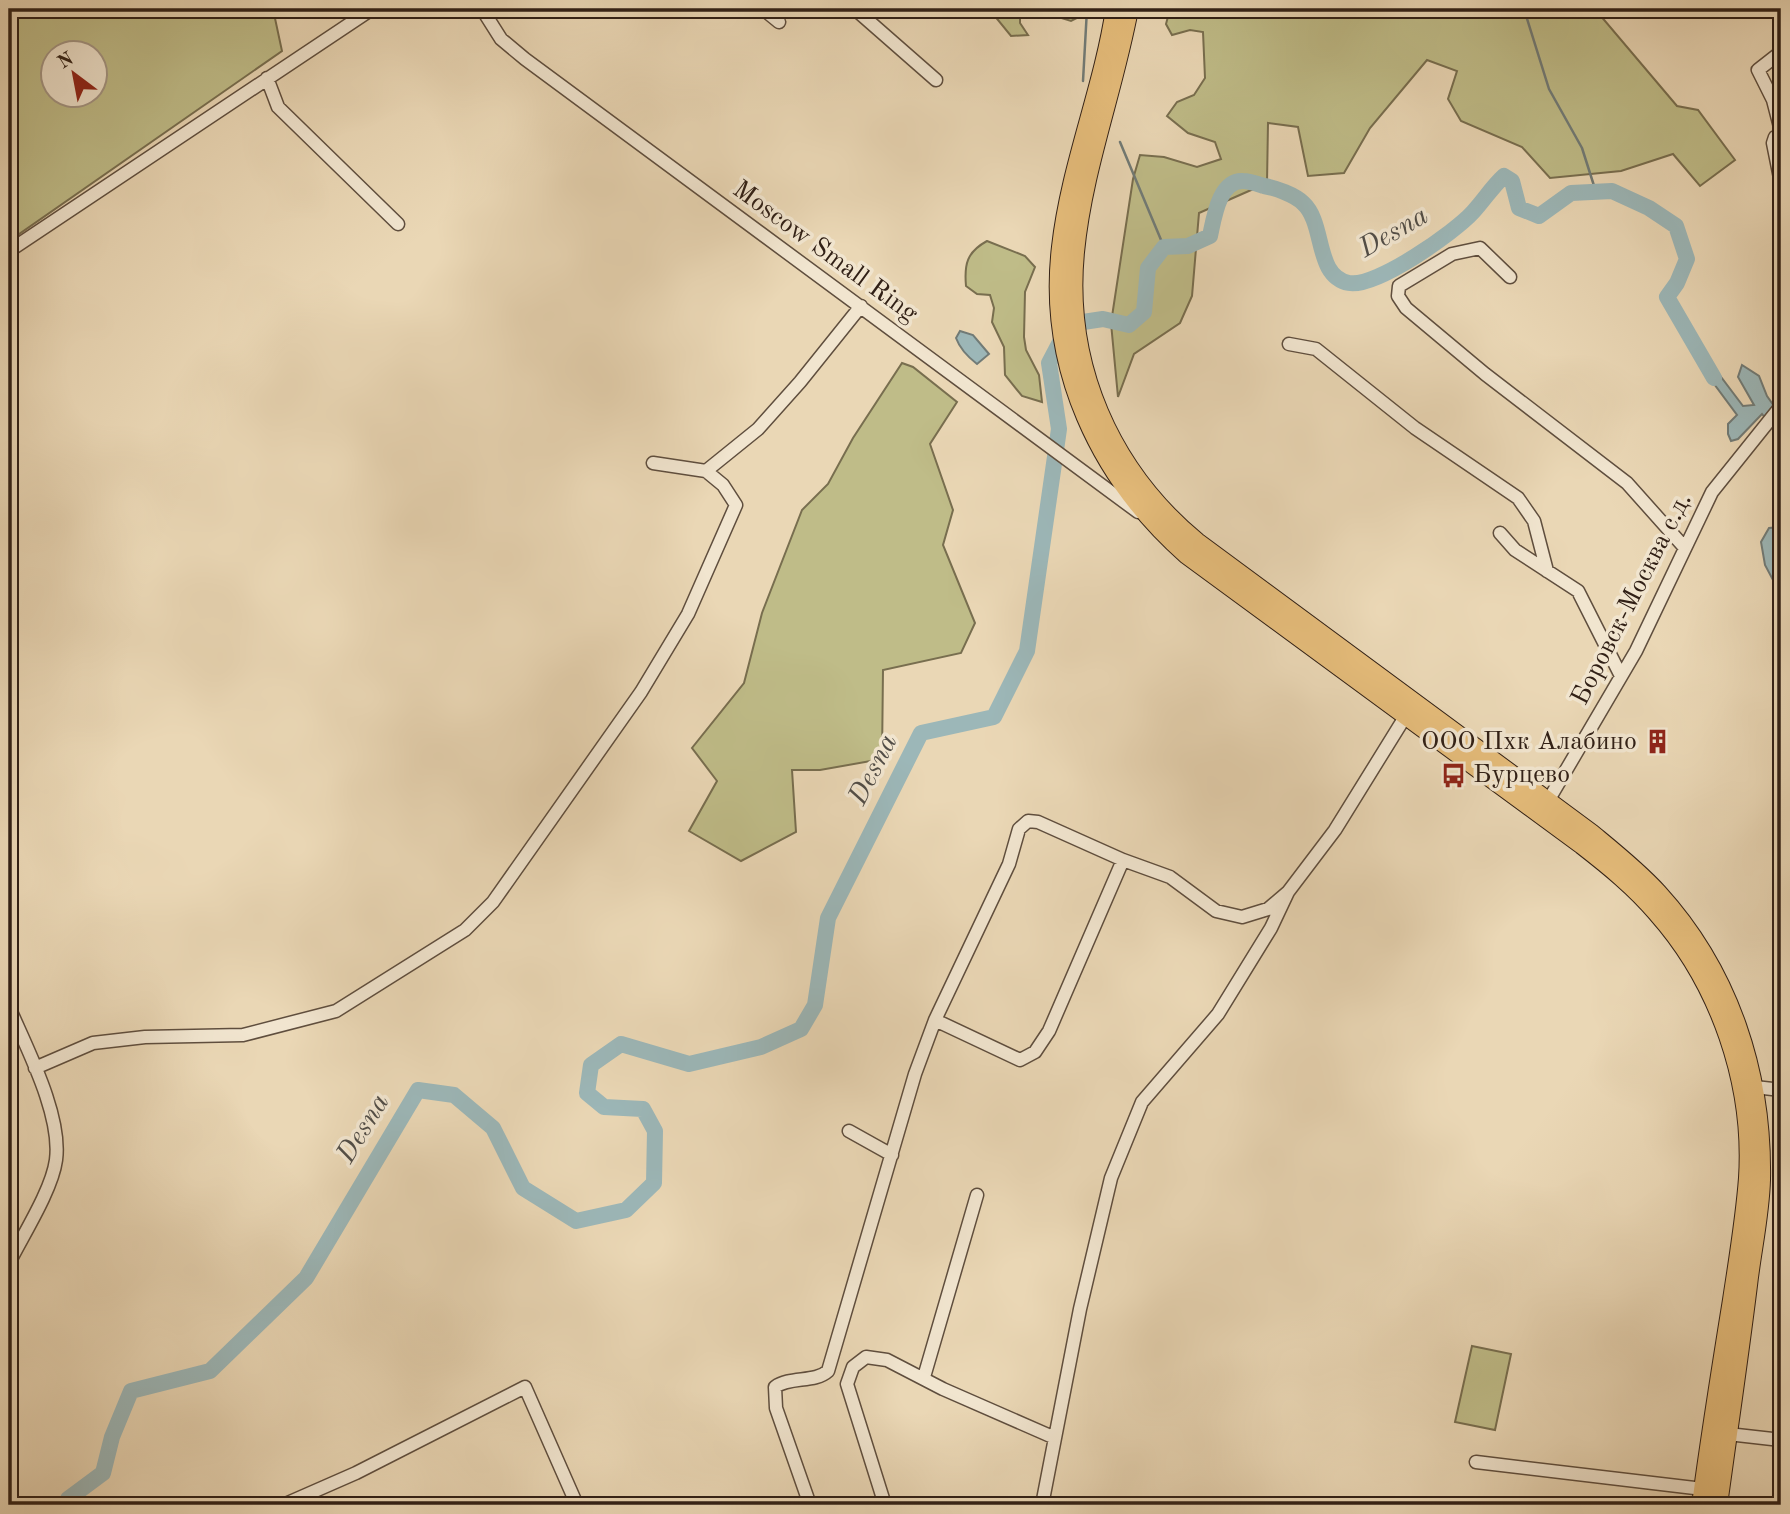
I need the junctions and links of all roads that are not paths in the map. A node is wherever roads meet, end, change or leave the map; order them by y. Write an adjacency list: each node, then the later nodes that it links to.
1 (372, 9): 9 (street)
2 (482, 9): 17 (street, Moscow Small Ring)
3 (763, 9): 7 (street)
4 (855, 9): 10 (street)
5 (1115, 9): 14 (highway)
6 (1129, 9): 14 (highway)
7 (779, 22)
8 (1781, 52): 11 (street)
9 (267, 78): 13 (street); 15 (street)
10 (936, 80)
11 (1781, 133): 12 (street)
12 (1781, 183)
13 (398, 224)
14 (1068, 248): 20 (highway)
15 (9, 251)
16 (1510, 277): 25 (street)
17 (861, 306): 22 (street); 23 (street, Moscow Small Ring)
18 (1289, 344): 26 (street)
19 (1781, 407): 25 (street, Боровск-Москва с.д.)
20 (1107, 449): 23 (highway); 29 (highway)
21 (653, 463): 22 (street)
22 (706, 471): 34 (street)
23 (1152, 522): 28 (highway)
24 (1500, 533): 26 (street)
25 (1685, 548): 27 (street, Боровск-Москва с.д.)
26 (1547, 571): 27 (street)
27 (1621, 676): 29 (street, Боровск-Москва с.д.)
28 (1405, 717): 31 (street); 46 (highway)
29 (1548, 801): 35 (highway)
30 (1123, 860): 31 (street); 33 (street); 33 (street)
31 (1288, 892): 43 (street)
32 (9, 1007): 34 (street)
33 (935, 1020): 38 (street)
34 (35, 1068): 40 (street)
35 (1755, 1087): 36 (street); 42 (highway)
36 (1781, 1090)
37 (849, 1131): 38 (street)
38 (892, 1155): 50 (street)
39 (977, 1195): 41 (street)
40 (9, 1263)
41 (924, 1377): 43 (street); 51 (street)
42 (1728, 1434): 44 (street); 52 (highway)
43 (1055, 1438): 47 (street)
44 (1781, 1440)
45 (1476, 1462): 46 (street)
46 (1702, 1497)
47 (1040, 1503)
48 (283, 1505): 49 (street)
49 (577, 1505)
50 (810, 1505)
51 (885, 1505)
52 (1718, 1505)

